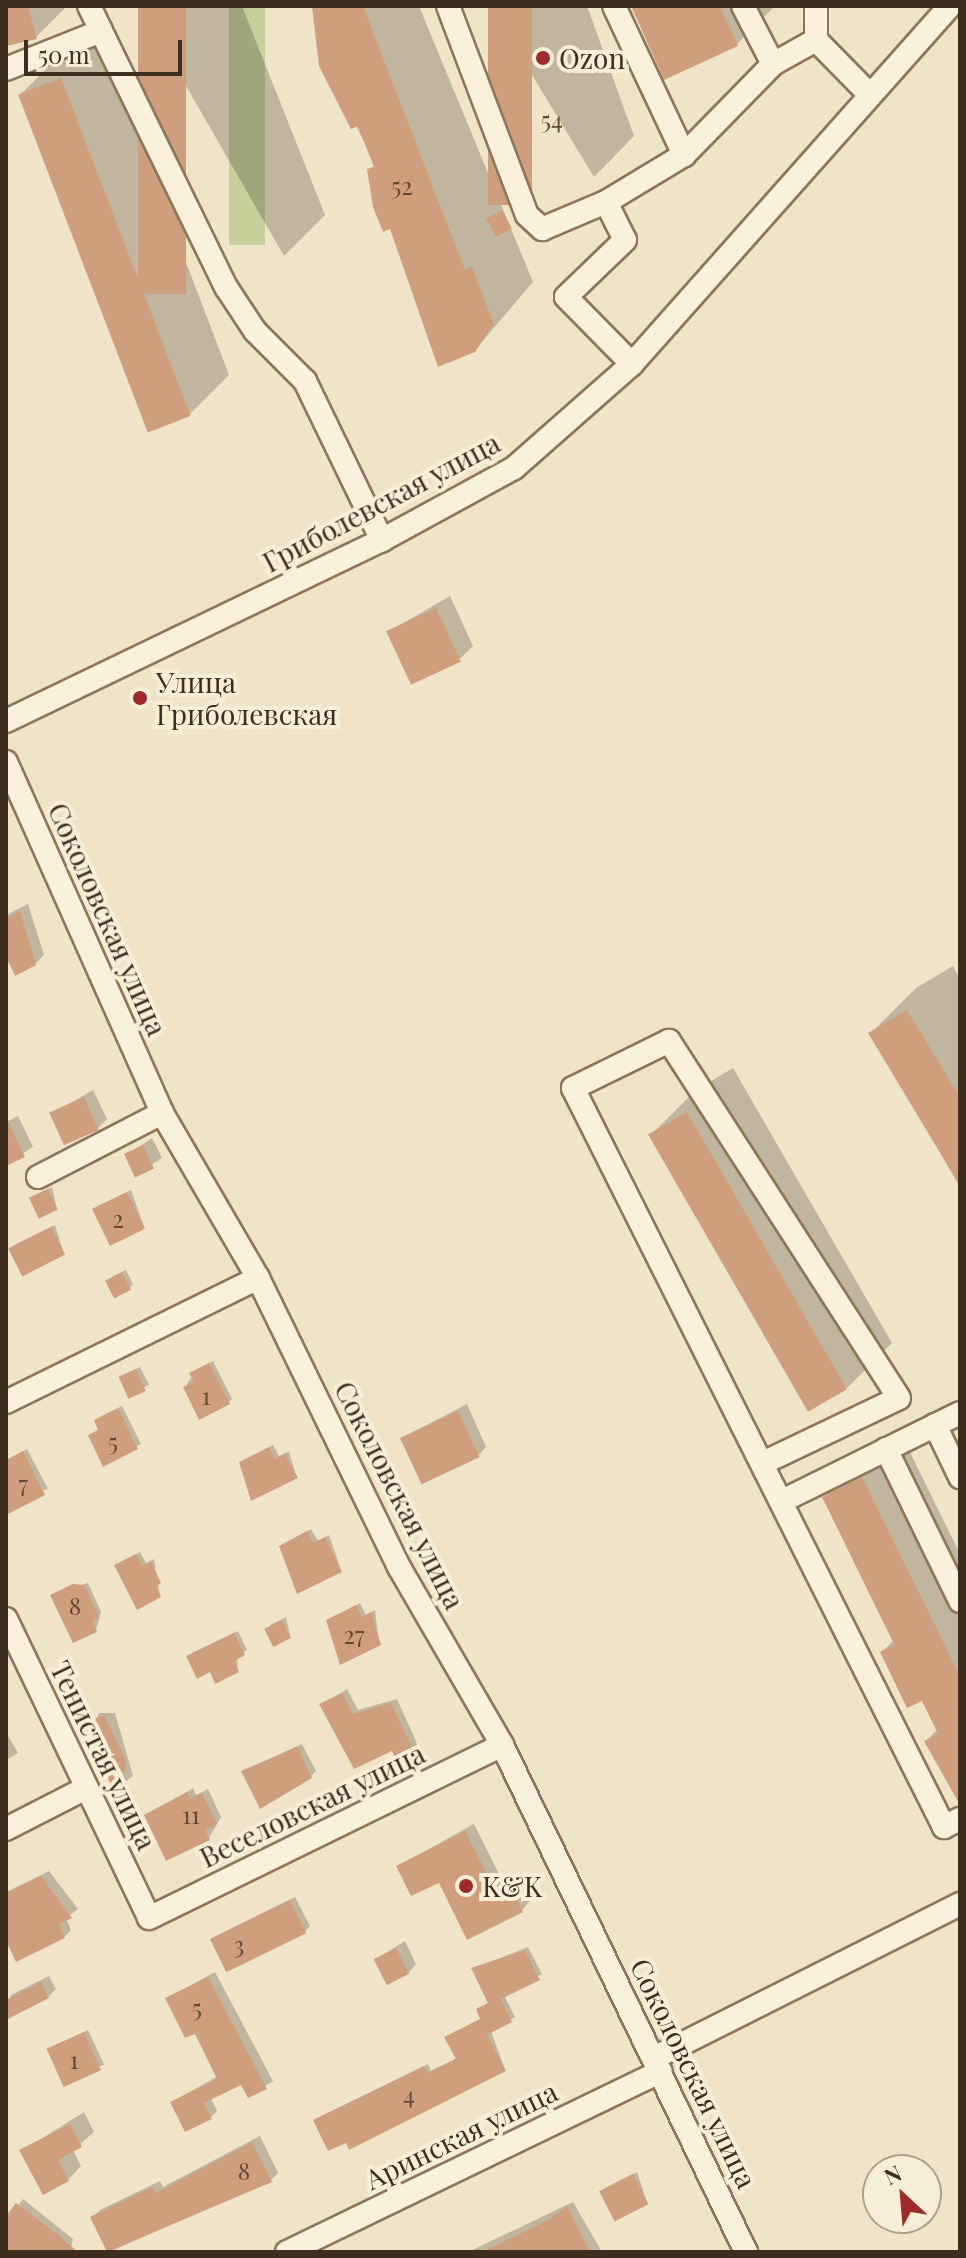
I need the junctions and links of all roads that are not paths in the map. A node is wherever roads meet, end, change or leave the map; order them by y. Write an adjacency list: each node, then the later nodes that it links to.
1 (89, 6): 7 (street)
2 (448, 6): 13 (street)
3 (614, 6): 12 (street)
4 (743, 6): 9 (street)
5 (816, 6): 8 (street)
6 (950, 6): 11 (street, Гриболевская улица)
7 (101, 31): 10 (street); 15 (street)
8 (816, 40): 9 (street); 11 (street)
9 (773, 64): 12 (street)
10 (6, 69)
11 (869, 94): 14 (street, Гриболевская улица)
12 (684, 155): 13 (street)
13 (606, 202): 14 (street)
14 (632, 364): 15 (street, Гриболевская улица)
15 (382, 540): 16 (street, Гриболевская улица)
16 (6, 721)
17 (6, 762): 18 (street, Соколовская улица)
18 (162, 1113): 19 (street); 20 (street, Соколовская улица)
19 (38, 1177)
20 (258, 1278): 21 (street); 30 (street, Соколовская улица)
21 (6, 1402)
22 (960, 1413): 23 (street)
23 (935, 1425): 24 (street); 26 (street)
24 (886, 1449): 27 (street); 28 (street)
25 (765, 1462): 25 (street); 27 (street)
26 (960, 1477)
27 (784, 1500): 32 (street)
28 (960, 1601)
29 (6, 1619): 31 (street, Тенистая улица)
30 (502, 1745): 35 (street, Веселовская улица); 36 (street, Соколовская улица)
31 (86, 1788): 33 (street); 35 (street, Тенистая улица)
32 (960, 1819)
33 (6, 1829)
34 (960, 1904): 36 (street, Аринская улица)
35 (149, 1918)
36 (657, 2064): 37 (street, Аринская улица); 38 (street, Соколовская улица)
37 (287, 2252)
38 (746, 2252)

